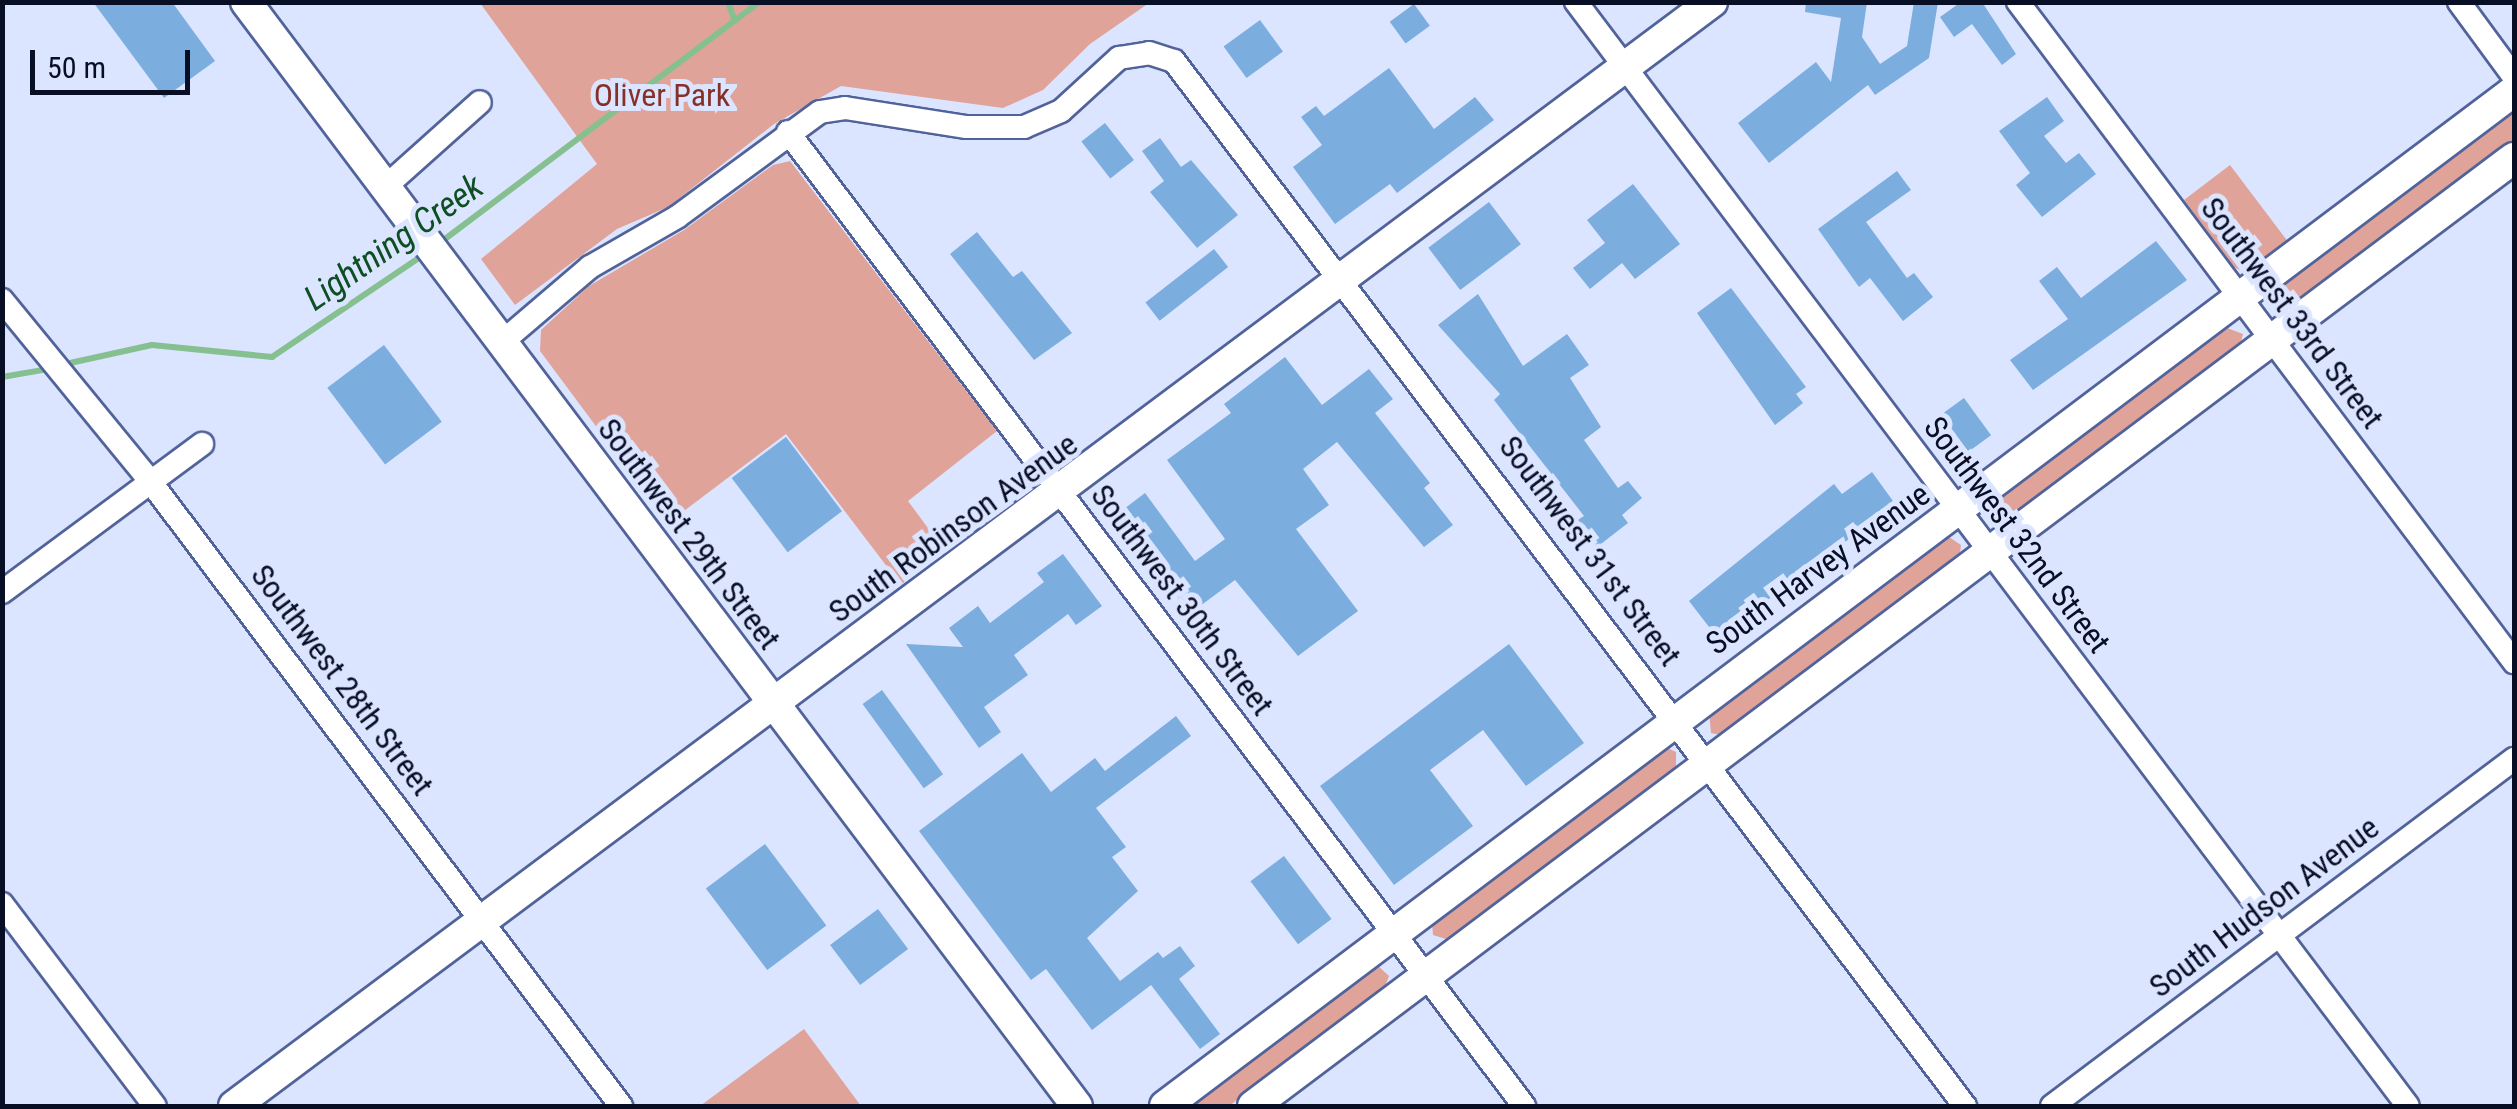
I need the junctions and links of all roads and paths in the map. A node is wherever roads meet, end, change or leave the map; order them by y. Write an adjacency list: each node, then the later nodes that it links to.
1 (246, 2): 12 (street, Southwest 29th Street)
2 (1576, 2): 6 (street, Southwest 32nd Street)
3 (1712, 2): 6 (street, South Robinson Avenue)
4 (2018, 2): 14 (street, Southwest 33rd Street)
5 (2459, 2): 7 (street)
6 (1625, 68): 13 (street, South Robinson Avenue); 21 (street, Southwest 32nd Street)
7 (2514, 76)
8 (2514, 91): 14 (street, South Harvey Avenue)
9 (480, 102): 12 (street)
10 (788, 132): 13 (street, Southwest 31st Street); 17 (street); 20 (street, Southwest 30th Street)
11 (2514, 158): 16 (street)
12 (393, 198): 17 (street, Southwest 29th Street)
13 (1342, 282): 20 (street, South Robinson Avenue); 26 (street, Southwest 31st Street)
14 (2240, 297): 16 (street, Southwest 33rd Street); 21 (street, South Harvey Avenue)
15 (2, 300): 19 (street, Southwest 28th Street)
16 (2273, 341): 22 (street); 24 (street, Southwest 33rd Street)
17 (501, 343): 25 (street, Southwest 29th Street)
18 (202, 444): 19 (street)
19 (150, 481): 23 (street); 30 (street, Southwest 28th Street)
20 (1060, 493): 25 (street, South Robinson Avenue); 31 (street, Southwest 30th Street)
21 (1958, 509): 22 (street, Southwest 32nd Street); 26 (street, South Harvey Avenue)
22 (1990, 552): 28 (street); 32 (street, Southwest 32nd Street)
23 (2, 592)
24 (2514, 662)
25 (773, 704): 30 (street, South Robinson Avenue); 37 (street, Southwest 29th Street)
26 (1676, 717): 28 (street, Southwest 31st Street); 31 (street, South Harvey Avenue)
27 (2514, 759): 32 (street, South Hudson Avenue)
28 (1710, 764): 33 (street); 41 (street, Southwest 31st Street)
29 (2, 904): 34 (street)
30 (482, 920): 35 (street, South Robinson Avenue); 36 (street, Southwest 28th Street)
31 (1394, 934): 33 (street, Southwest 30th Street); 38 (street, South Harvey Avenue)
32 (2280, 937): 42 (street, South Hudson Avenue); 43 (street, Southwest 32nd Street)
33 (1427, 977): 39 (street); 40 (street, Southwest 30th Street)
34 (155, 1106)
35 (234, 1106)
36 (622, 1106)
37 (1077, 1106)
38 (1165, 1106)
39 (1253, 1106)
40 (1524, 1106)
41 (1965, 1106)
42 (2052, 1106)
43 (2408, 1106)

